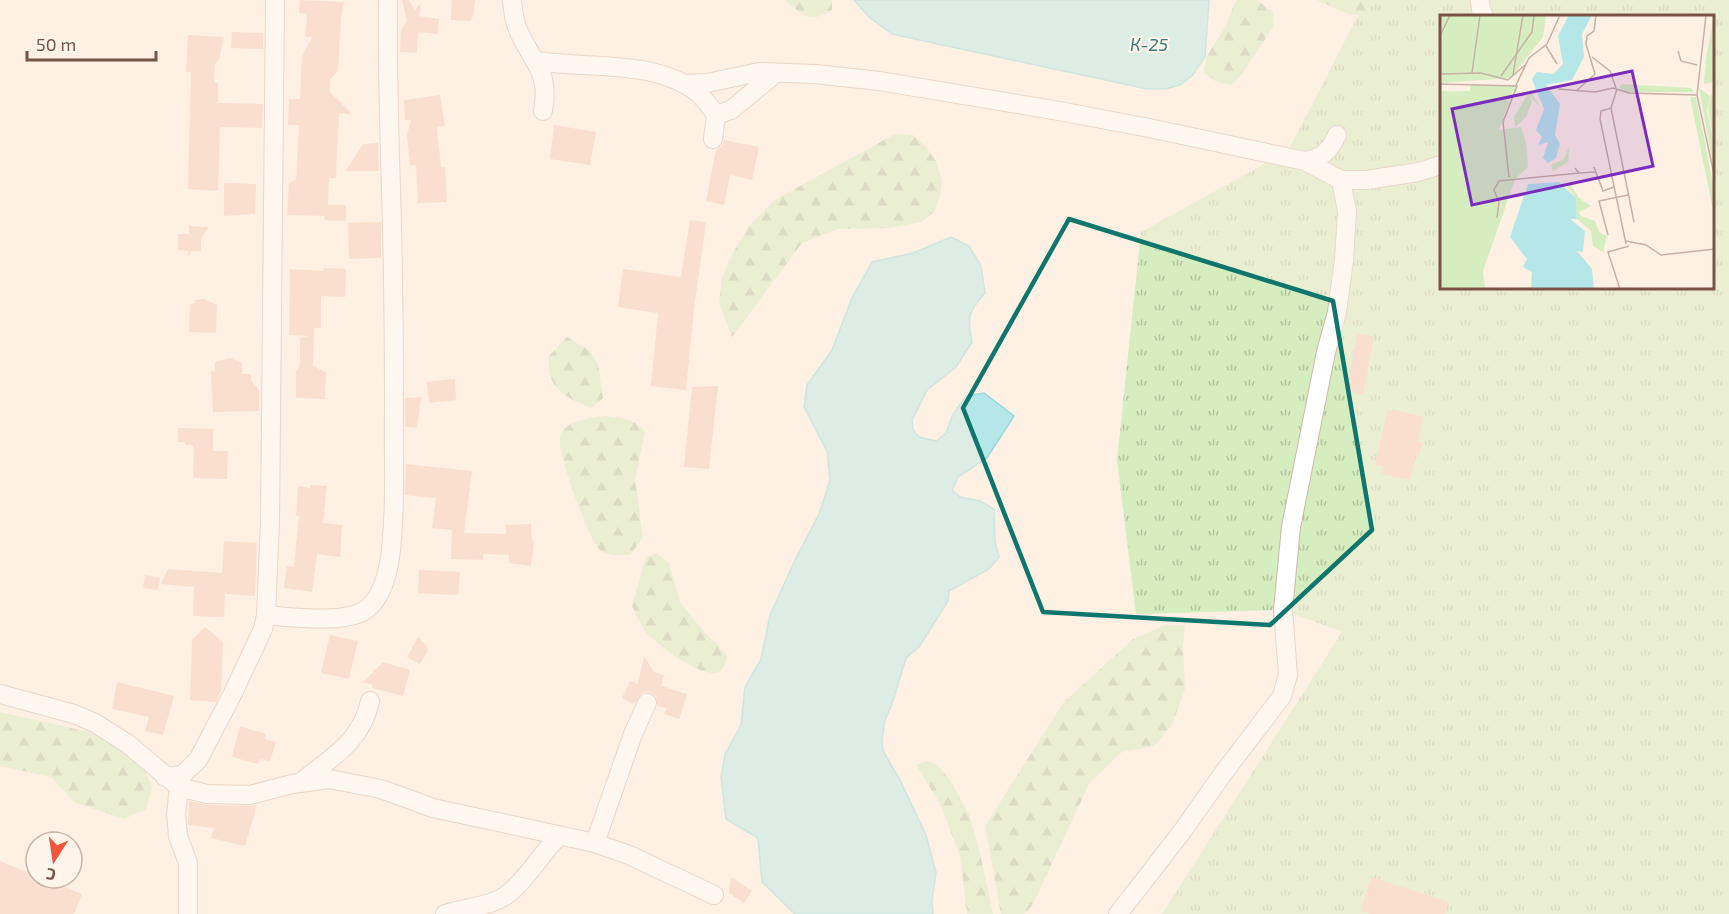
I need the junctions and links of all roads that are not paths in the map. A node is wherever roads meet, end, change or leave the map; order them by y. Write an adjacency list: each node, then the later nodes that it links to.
1 (275, 0): 16 (street)
2 (388, 0): 16 (street)
3 (512, 0): 6 (street)
4 (1480, 0): 5 (street)
5 (1484, 15)
6 (535, 61): 8 (street); 9 (street)
7 (776, 73): 8 (street); 10 (street); 13 (street)
8 (685, 84): 10 (street)
9 (543, 111)
10 (716, 115): 12 (street)
11 (1337, 135): 13 (street)
12 (713, 139)
13 (1305, 161): 15 (street)
14 (1440, 165): 15 (street)
15 (1341, 180): 27 (street)
16 (266, 615): 20 (street)
17 (0, 694): 20 (street)
18 (370, 701): 21 (street)
19 (647, 703): 23 (street)
20 (172, 782): 21 (street); 25 (street)
21 (300, 783): 22 (street)
22 (559, 836): 23 (street); 26 (street)
23 (595, 843): 24 (street)
24 (714, 895)
25 (188, 914)
26 (445, 914)
27 (1118, 914)

